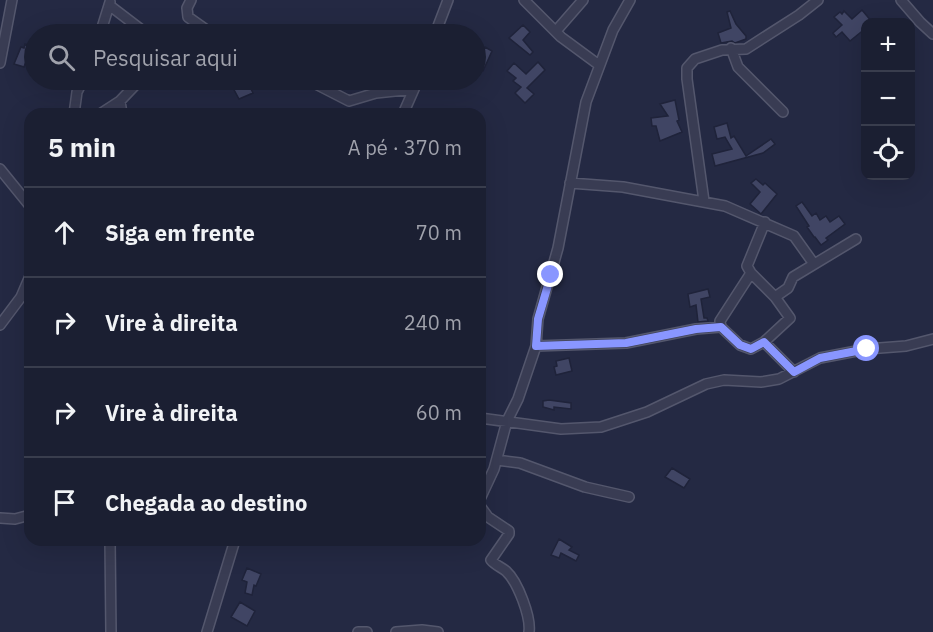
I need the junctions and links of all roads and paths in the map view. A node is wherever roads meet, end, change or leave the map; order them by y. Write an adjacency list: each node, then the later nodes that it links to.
1 (12, 0): 17 (street)
2 (191, 0): 12 (street)
3 (448, 0): 13 (street)
4 (524, 0): 14 (street)
5 (583, 0): 14 (street)
6 (630, 0): 18 (street)
7 (818, 0): 16 (street)
8 (901, 0): 15 (street)
9 (110, 2): 10 (street); 11 (street)
10 (103, 24)
11 (135, 24)
12 (198, 24)
13 (439, 24)
14 (556, 31): 18 (street)
15 (933, 34)
16 (731, 48): 29 (street); 33 (street)
17 (0, 63)
18 (599, 65): 31 (street)
19 (78, 90): 25 (street)
20 (130, 90): 24 (street)
21 (328, 90): 22 (street)
22 (404, 90)
23 (414, 90): 28 (street)
24 (120, 101): 26 (street); 27 (street)
25 (75, 108)
26 (109, 108)
27 (121, 108)
28 (406, 108)
29 (783, 112)
30 (0, 169): 32 (street)
31 (570, 183): 33 (street); 46 (street)
32 (24, 195)
33 (704, 201): 34 (street)
34 (765, 222): 36 (street); 37 (street)
35 (856, 240): 36 (street)
36 (814, 264): 40 (street)
37 (751, 273): 40 (street); 43 (street)
38 (24, 290): 39 (street)
39 (21, 297): 41 (street); 42 (street)
40 (775, 297): 45 (street)
41 (24, 299)
42 (0, 325)
43 (721, 327): 45 (street); 46 (street)
44 (933, 339): 47 (street)
45 (764, 342): 47 (street)
46 (536, 346): 49 (street)
47 (794, 372): 49 (street)
48 (486, 419): 49 (street)
49 (507, 421): 50 (street)
50 (496, 460): 51 (street); 52 (street)
51 (486, 484)
52 (629, 497)
53 (486, 514): 64 (street)
54 (24, 516): 55 (street)
55 (0, 518)
56 (110, 546): 58 (street)
57 (233, 546): 59 (street)
58 (111, 632)
59 (207, 632)
60 (358, 632): 61 (street)
61 (367, 632)
62 (396, 632): 63 (street)
63 (438, 632)
64 (530, 632)

